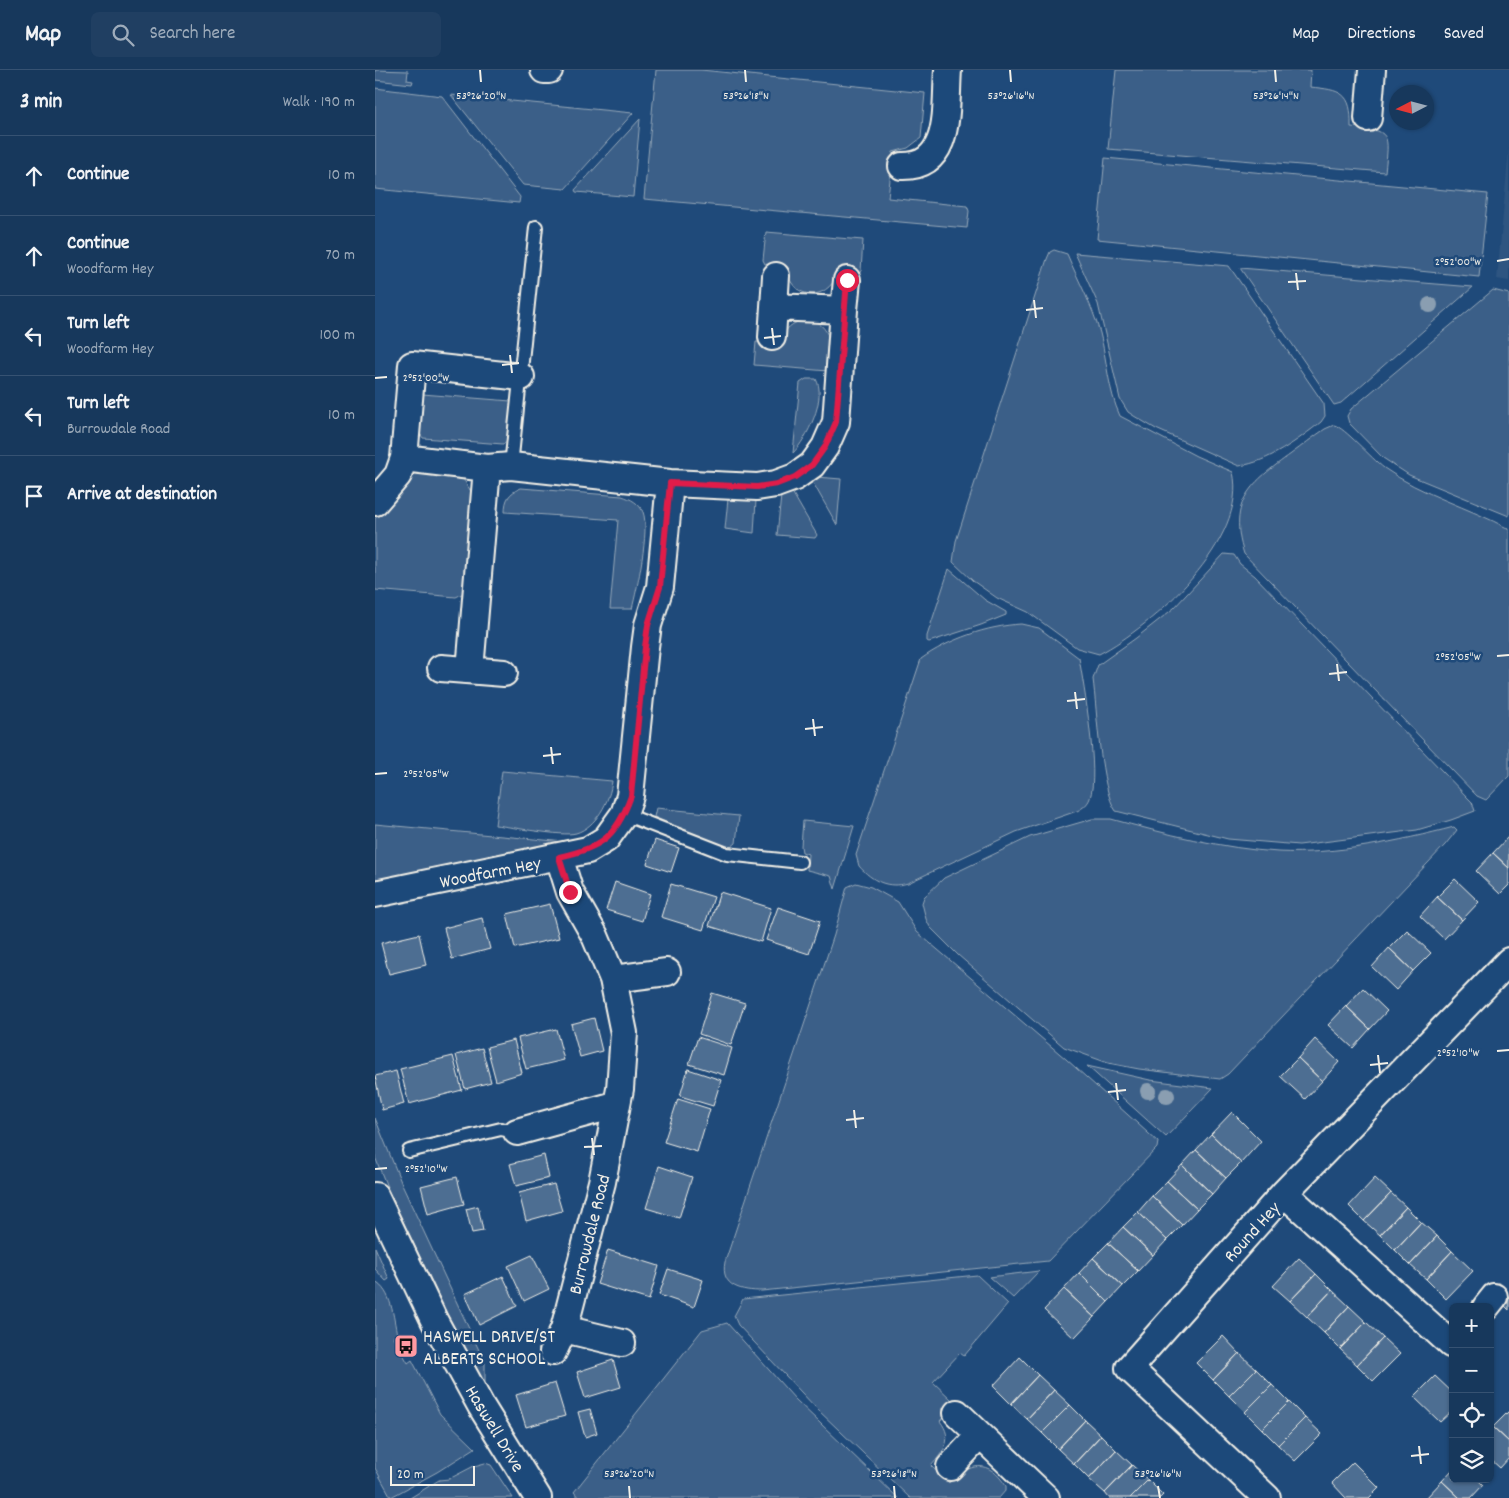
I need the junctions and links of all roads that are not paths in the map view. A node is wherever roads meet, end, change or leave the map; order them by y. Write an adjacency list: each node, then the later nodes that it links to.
1 (544, 70): 2 (street)
2 (549, 70)
3 (948, 70): 6 (street)
4 (1372, 70): 5 (street)
5 (1368, 118)
6 (902, 166)
7 (536, 228): 13 (lane)
8 (776, 276): 10 (street)
9 (847, 280): 11 (street)
10 (774, 307): 11 (street); 12 (street)
11 (844, 310): 16 (street)
12 (772, 336)
13 (521, 376): 14 (street); 15 (lane)
14 (404, 458): 15 (street); 17 (street)
15 (499, 467): 16 (street); 19 (street)
16 (670, 483): 21 (street, Woodfarm Hey)
17 (375, 502)
18 (441, 668): 19 (street)
19 (470, 670): 20 (street)
20 (504, 673)
21 (624, 814): 22 (street, Woodfarm Hey); 23 (lane)
22 (559, 857): 24 (street, Woodfarm Hey); 27 (street, Burrowdale Road)
23 (800, 862)
24 (375, 894)
25 (1509, 961): 31 (street, Round Hey)
26 (667, 972): 27 (street)
27 (613, 979): 28 (street, Burrowdale Road)
28 (615, 1105): 29 (street); 34 (street, Burrowdale Road)
29 (517, 1132): 30 (lane)
30 (409, 1151)
31 (1285, 1193): 33 (street); 40 (street, Round Hey)
32 (375, 1196): 38 (street, Haswell Drive)
33 (1449, 1341)
34 (622, 1343)
35 (957, 1413): 36 (street)
36 (980, 1435): 37 (street); 39 (street)
37 (950, 1467)
38 (538, 1498)
39 (1047, 1498)
40 (1267, 1498)

